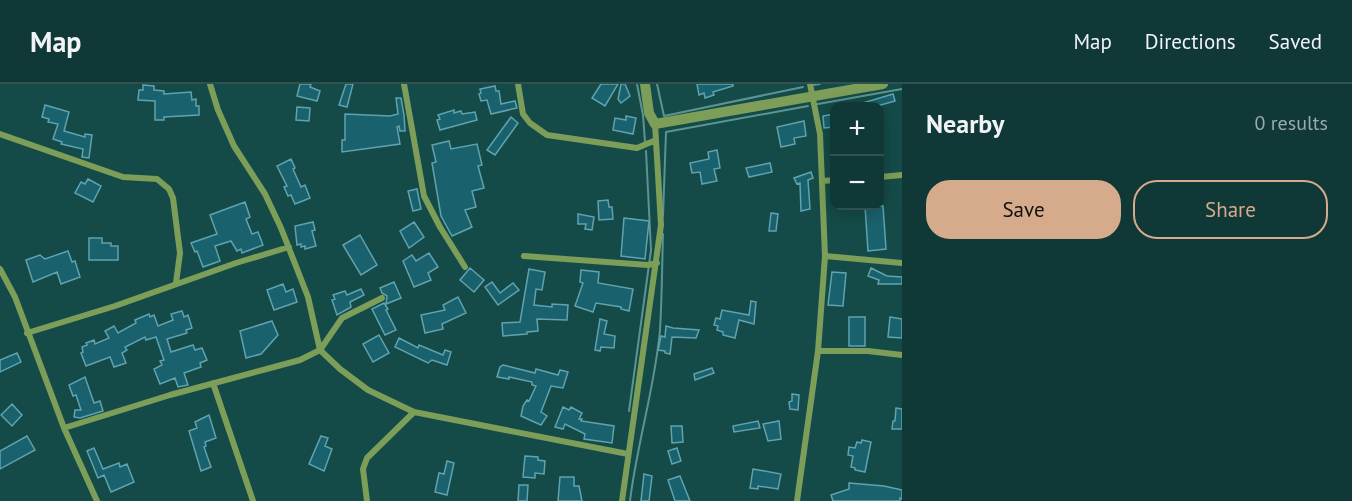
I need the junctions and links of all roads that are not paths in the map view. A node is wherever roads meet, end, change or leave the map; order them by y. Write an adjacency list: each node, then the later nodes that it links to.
1 (210, 84): 15 (street)
2 (404, 84): 20 (street)
3 (518, 84): 10 (street)
4 (645, 84): 8 (street)
5 (810, 84): 7 (street)
6 (883, 84): 7 (street)
7 (813, 96): 8 (street); 14 (street)
8 (655, 124): 10 (street)
9 (0, 134): 22 (street)
10 (656, 141): 18 (street)
11 (902, 175): 12 (street)
12 (884, 177)
13 (830, 180): 14 (street)
14 (823, 181): 17 (street)
15 (289, 247): 22 (street); 25 (street)
16 (524, 256): 18 (street)
17 (825, 256): 19 (street); 26 (street)
18 (657, 263): 31 (street)
19 (902, 263)
20 (465, 267)
21 (0, 268): 24 (street)
22 (176, 283): 24 (street)
23 (382, 298): 25 (street)
24 (27, 333): 30 (street)
25 (320, 350): 28 (street); 29 (street)
26 (818, 351): 27 (street); 36 (street)
27 (902, 355)
28 (213, 382): 30 (street); 33 (street)
29 (414, 412): 31 (street); 34 (street)
30 (64, 428): 32 (street)
31 (628, 454): 35 (street)
32 (97, 501)
33 (253, 501)
34 (367, 501)
35 (622, 501)
36 (797, 501)

